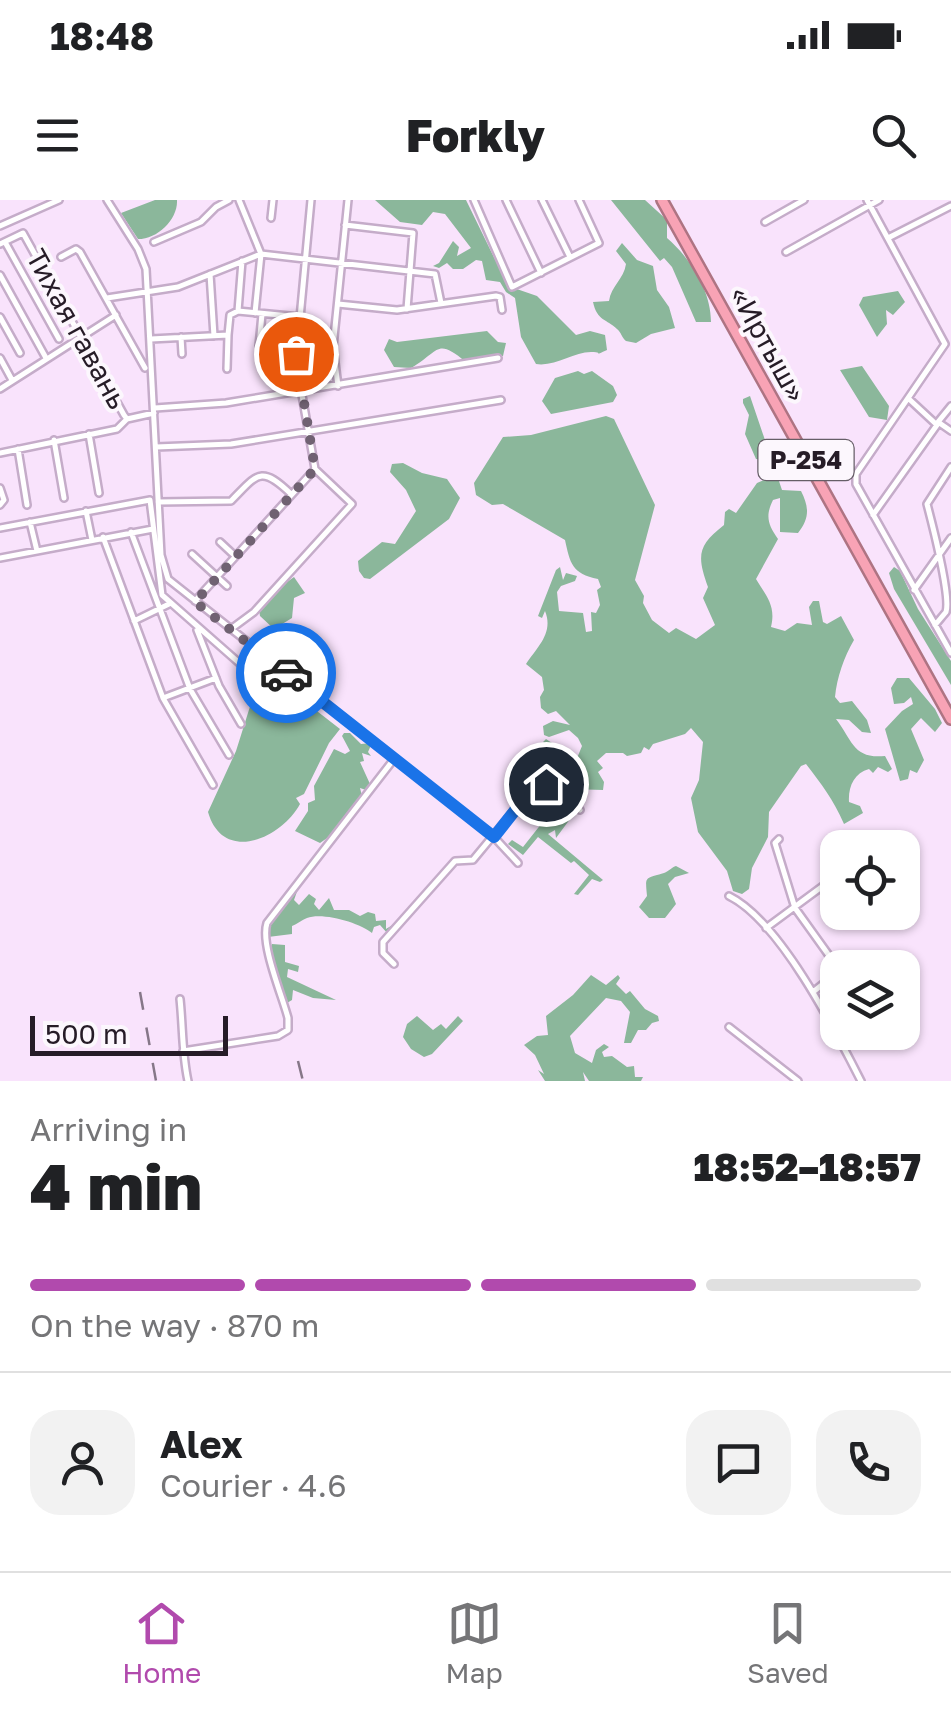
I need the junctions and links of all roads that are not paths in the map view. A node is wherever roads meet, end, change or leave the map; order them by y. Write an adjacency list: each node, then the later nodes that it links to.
1 (59, 200): 20 (street)
2 (107, 200): 35 (street)
3 (229, 200): 22 (street)
4 (239, 200): 25 (street)
5 (273, 200): 17 (street)
6 (311, 200): 26 (street)
7 (348, 200): 19 (street)
8 (474, 200): 32 (street)
9 (542, 200): 27 (street)
10 (579, 200): 27 (street)
11 (662, 200): 123 (highway, «Иртыш» / Р-254)
12 (804, 200): 18 (street)
13 (879, 200): 15 (street)
14 (508, 201): 32 (street)
15 (868, 203): 21 (street); 24 (street)
16 (951, 206): 21 (street)
17 (271, 218)
18 (765, 222)
19 (346, 225): 30 (street); 31 (street)
20 (0, 226)
21 (888, 238): 50 (street)
22 (154, 242)
23 (2, 243): 48 (street, Тихая гавань); 51 (street)
24 (786, 252)
25 (261, 254): 26 (street); 29 (street); 42 (street)
26 (306, 257): 30 (street); 45 (street)
27 (570, 257): 32 (street)
28 (61, 258): 36 (street)
29 (242, 261): 33 (street); 41 (street)
30 (342, 264): 31 (street); 37 (street)
31 (410, 272): 38 (street); 39 (street)
32 (541, 272)
33 (210, 274): 35 (street); 47 (street)
34 (0, 275): 57 (street)
35 (148, 290): 36 (street); 52 (street)
36 (107, 298): 43 (street)
37 (338, 304): 39 (street); 62 (street)
38 (441, 304): 39 (street); 40 (street)
39 (407, 309)
40 (502, 310)
41 (238, 311): 42 (street); 46 (street)
42 (259, 314): 45 (street); 53 (street)
43 (116, 315): 48 (street); 59 (street)
44 (0, 317): 54 (street)
45 (300, 317): 64 (street)
46 (228, 335): 47 (street); 60 (street)
47 (214, 336): 49 (street)
48 (81, 337): 57 (street); 69 (street, Тихая гавань)
49 (181, 338): 52 (street); 55 (street)
50 (948, 338): 65 (street)
51 (59, 339)
52 (151, 339): 68 (street)
53 (259, 346)
54 (20, 353)
55 (182, 354)
56 (0, 358): 61 (street)
57 (46, 358): 61 (street)
58 (498, 358): 62 (street, Тихая гавань)
59 (146, 368)
60 (227, 369)
61 (12, 380): 63 (street)
62 (338, 386): 64 (street, Тихая гавань)
63 (0, 389)
64 (302, 392): 68 (street, Тихая гавань); 72 (street)
65 (909, 399): 70 (street); 88 (street)
66 (500, 400): 72 (street)
67 (951, 406): 70 (street)
68 (154, 411): 69 (street, Тихая гавань); 75 (street)
69 (127, 418): 73 (street)
70 (938, 422): 71 (street); 88 (street)
71 (951, 431)
72 (309, 432): 75 (street); 79 (street)
73 (89, 434): 74 (street); 81 (street)
74 (54, 440): 76 (street); 83 (street)
75 (156, 447): 84 (street)
76 (18, 449): 77 (street); 86 (street)
77 (0, 454)
78 (951, 467): 100 (street)
79 (315, 469): 82 (street); 117 (street)
80 (0, 488): 85 (street)
81 (99, 493)
82 (291, 494): 84 (street); 94 (street)
83 (64, 498)
84 (158, 502): 105 (street)
85 (0, 505)
86 (27, 505)
87 (86, 511): 89 (street); 92 (street); 97 (street)
88 (873, 515): 108 (street)
89 (30, 522): 90 (street); 99 (street)
90 (0, 528)
91 (244, 528): 94 (street)
92 (154, 529): 93 (street); 106 (street)
93 (131, 532): 95 (street); 112 (street)
94 (254, 536): 102 (street)
95 (103, 538): 97 (street); 114 (street)
96 (951, 538): 100 (street)
97 (92, 540): 99 (street)
98 (220, 542): 102 (street)
99 (37, 550): 103 (street)
100 (940, 553): 108 (street); 113 (street)
101 (192, 554): 104 (street)
102 (235, 556): 104 (street)
103 (0, 558)
104 (217, 577): 107 (street); 109 (street)
105 (168, 579): 106 (street); 109 (street)
106 (160, 583): 110 (street)
107 (227, 586)
108 (914, 590): 115 (street)
109 (195, 602): 117 (street)
110 (169, 604): 112 (street); 116 (street)
111 (951, 604): 113 (street)
112 (161, 610): 114 (street); 121 (street)
113 (946, 612): 115 (street)
114 (134, 621): 122 (street)
115 (935, 625): 118 (street)
116 (196, 628): 119 (street); 120 (street)
117 (231, 629): 126 (street)
118 (951, 653)
119 (254, 676)
120 (216, 678): 121 (street); 124 (street)
121 (190, 689): 122 (street); 125 (street)
122 (163, 698): 127 (street)
123 (951, 719)
124 (242, 724)
125 (228, 755)
126 (394, 759): 129 (street); 142 (street)
127 (213, 786)
128 (580, 810): 129 (street)
129 (494, 837): 131 (street); 137 (street)
130 (779, 838): 134 (street)
131 (518, 862)
132 (820, 887): 134 (street)
133 (729, 896): 135 (street)
134 (795, 908): 135 (street); 136 (street)
135 (766, 928): 139 (street)
136 (824, 950)
137 (394, 964)
138 (820, 986): 139 (street)
139 (814, 992): 147 (street)
140 (180, 1000): 144 (street)
141 (729, 1026): 146 (street)
142 (258, 1039): 143 (street); 144 (street)
143 (260, 1048)
144 (183, 1051): 145 (street)
145 (188, 1081)
146 (798, 1081)
147 (861, 1081)

